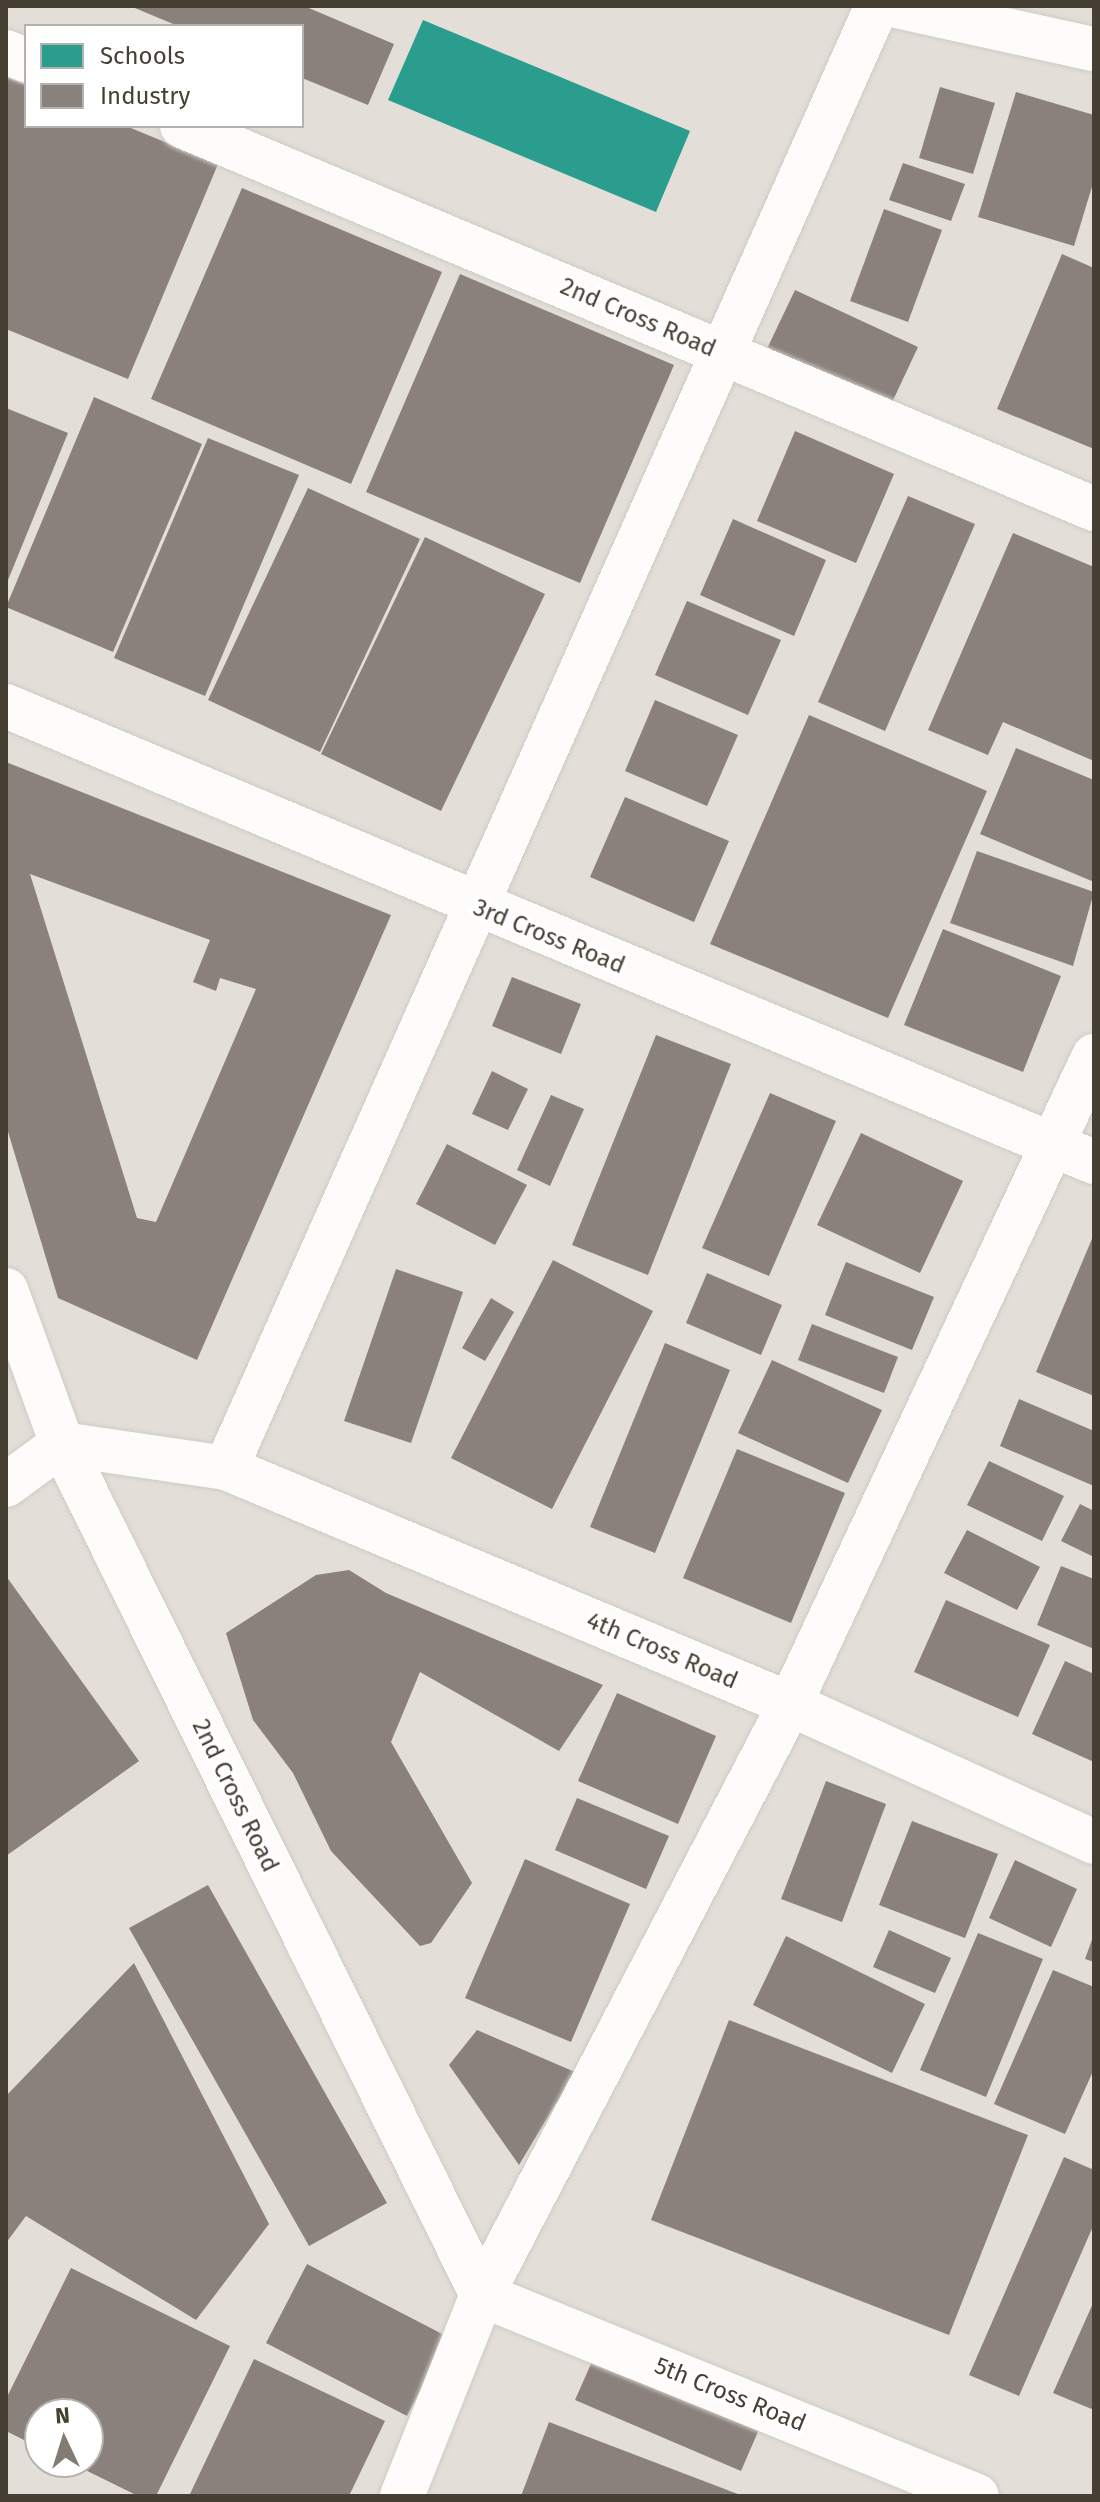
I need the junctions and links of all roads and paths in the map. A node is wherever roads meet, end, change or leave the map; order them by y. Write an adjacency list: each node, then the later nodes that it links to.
1 (877, 6): 6 (street)
2 (896, 6): 3 (street)
3 (1047, 22): 4 (street)
4 (1094, 49)
5 (187, 128): 6 (street, 2nd Cross Road)
6 (722, 353): 7 (street, 2nd Cross Road); 9 (street)
7 (1094, 509)
8 (6, 706): 9 (street, 3rd Cross Road)
9 (475, 907): 11 (street, 3rd Cross Road); 14 (street)
10 (1094, 1056): 11 (street)
11 (1076, 1154): 16 (street)
12 (6, 1290): 13 (street, 2nd Cross Road)
13 (62, 1444): 14 (street, 4th Cross Road); 15 (street); 18 (street, 2nd Cross Road)
14 (226, 1468): 16 (street, 4th Cross Road)
15 (6, 1485)
16 (790, 1704): 17 (street, 4th Cross Road); 18 (street)
17 (1094, 1842)
18 (482, 2295): 19 (street); 20 (street, 5th Cross Road)
19 (402, 2496)
20 (977, 2496)

